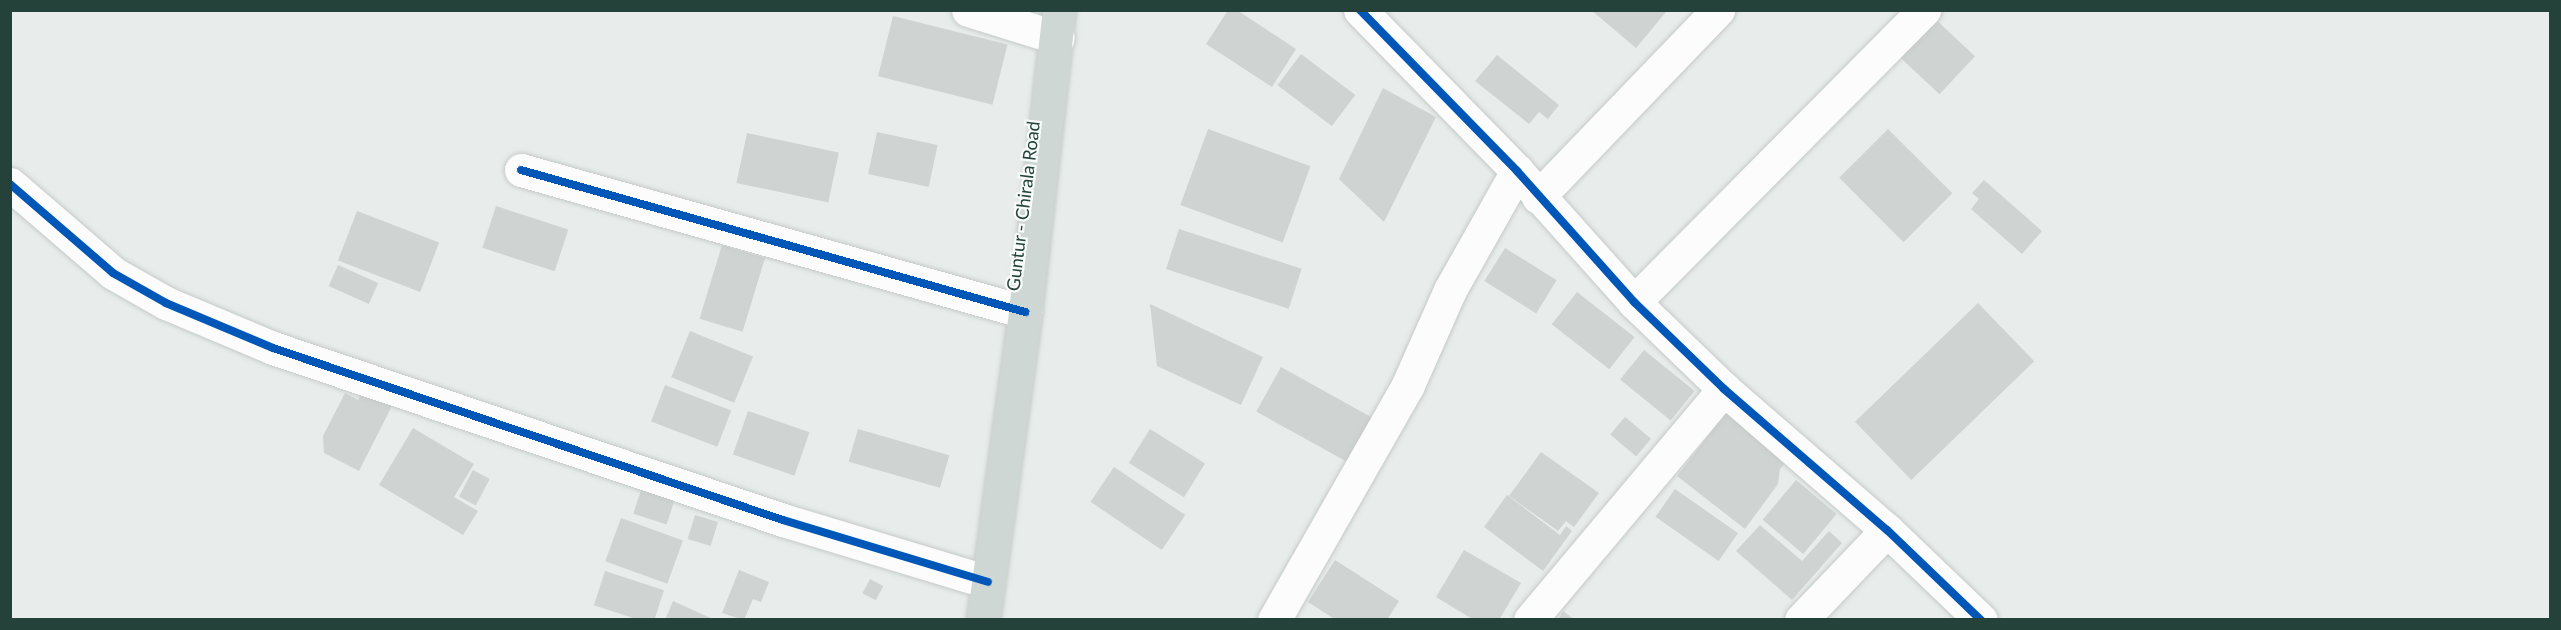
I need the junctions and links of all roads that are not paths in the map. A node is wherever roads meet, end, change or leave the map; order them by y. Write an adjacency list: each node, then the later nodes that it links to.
1 (968, 10): 5 (street)
2 (1360, 10): 7 (street)
3 (1718, 10): 9 (street)
4 (1924, 10): 10 (street)
5 (1059, 24): 11 (main road, Guntur - Chirala Road)
6 (521, 170): 11 (street)
7 (1517, 171): 9 (street); 16 (street)
8 (10, 184): 14 (street)
9 (1538, 197): 10 (street)
10 (1635, 302): 12 (street)
11 (1025, 312): 14 (main road, Guntur - Chirala Road)
12 (1724, 389): 13 (street); 17 (street)
13 (1887, 530): 18 (street); 19 (street)
14 (988, 582): 15 (main road, Guntur - Chirala Road)
15 (983, 620)
16 (1274, 620)
17 (1530, 620)
18 (1801, 620)
19 (1981, 620)

